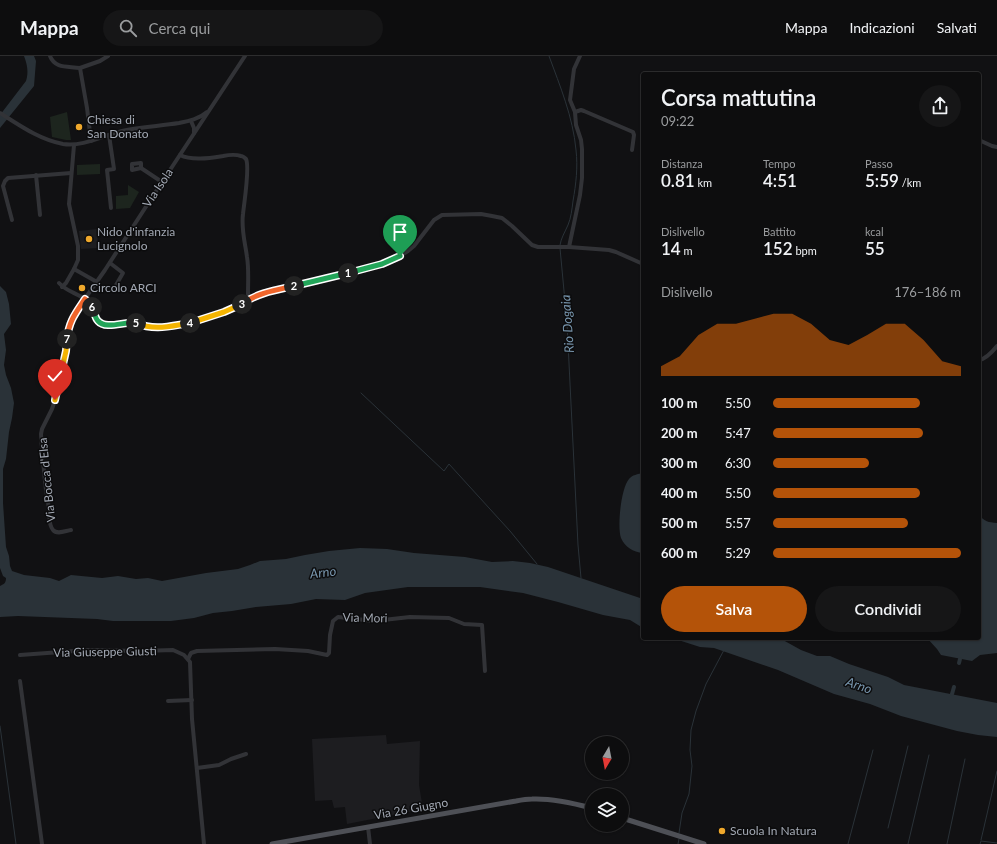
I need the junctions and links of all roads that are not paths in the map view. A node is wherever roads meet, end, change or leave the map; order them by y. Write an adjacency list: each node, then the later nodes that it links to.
1 (50, 56): 5 (street)
2 (108, 56): 5 (street)
3 (245, 56): 6 (street, Via Isola)
4 (580, 56): 7 (street)
5 (80, 68): 13 (street)
6 (212, 106): 9 (street); 10 (street, Via Isola)
7 (575, 112): 17 (street); 26 (street)
8 (0, 113): 15 (street)
9 (193, 120): 10 (street); 11 (street); 12 (street)
10 (198, 128): 11 (street, Via Isola)
11 (194, 134): 18 (street, Via Isola)
12 (110, 135): 13 (street); 23 (street)
13 (91, 140): 15 (street)
14 (981, 141): 16 (street)
15 (74, 145): 20 (street)
16 (997, 147)
17 (632, 150)
18 (180, 155): 22 (street, Via Isola); 32 (street)
19 (141, 168): 22 (street)
20 (71, 173): 21 (street); 29 (street)
21 (36, 175): 24 (street); 25 (street)
22 (162, 182): 27 (street, Via Isola)
23 (111, 208)
24 (40, 215)
25 (12, 220)
26 (569, 247): 28 (street); 32 (street)
27 (110, 263): 30 (street, Via Isola); 31 (street)
28 (641, 263)
29 (74, 269): 30 (street); 33 (street)
30 (97, 282): 33 (street, Via Isola)
31 (116, 284)
32 (250, 298): 33 (street)
33 (85, 299): 36 (street, Via Bocca d'Elsa)
34 (997, 346): 35 (street)
35 (981, 359)
36 (71, 530)
37 (20, 655): 38 (street, Via Giuseppe Giusti)
38 (188, 659): 39 (street, Via Mori); 41 (street)
39 (485, 671)
40 (20, 681): 48 (street)
41 (192, 700): 42 (street); 44 (street)
42 (168, 701)
43 (246, 754): 44 (street)
44 (197, 768): 49 (street)
45 (585, 806): 47 (main road, Via 26 Giugno)
46 (629, 820): 52 (main road)
47 (368, 827): 50 (main road, Via 26 Giugno); 51 (street)
48 (42, 844)
49 (204, 844)
50 (272, 844)
51 (370, 844)
52 (704, 844)

